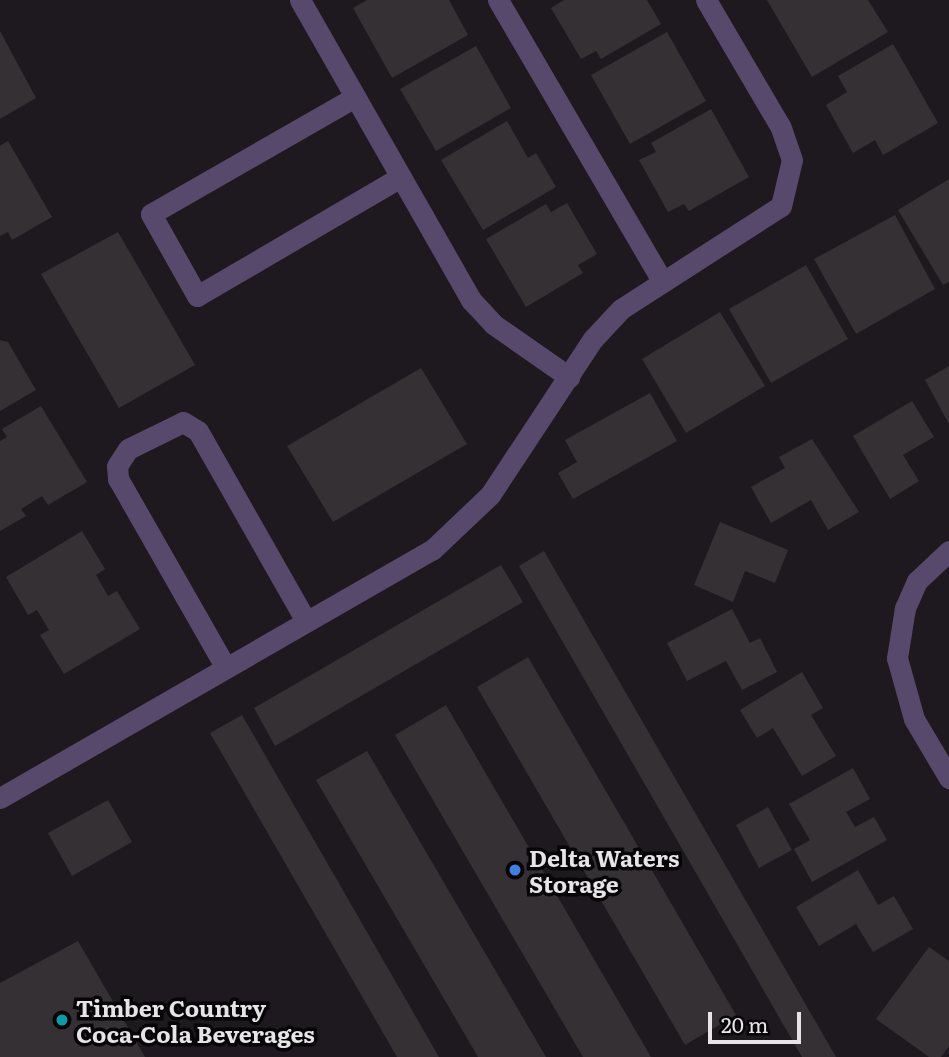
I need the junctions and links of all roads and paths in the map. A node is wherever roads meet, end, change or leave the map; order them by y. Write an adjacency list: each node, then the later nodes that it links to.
1 (300, 0): 4 (street)
2 (498, 0): 6 (street)
3 (706, 0): 6 (street)
4 (355, 97): 5 (street); 5 (street)
5 (401, 177): 7 (street)
6 (661, 279): 7 (street)
7 (569, 377): 9 (street)
8 (949, 551): 11 (street)
9 (306, 621): 10 (street); 10 (street)
10 (226, 668): 12 (street)
11 (949, 778)
12 (0, 797)

